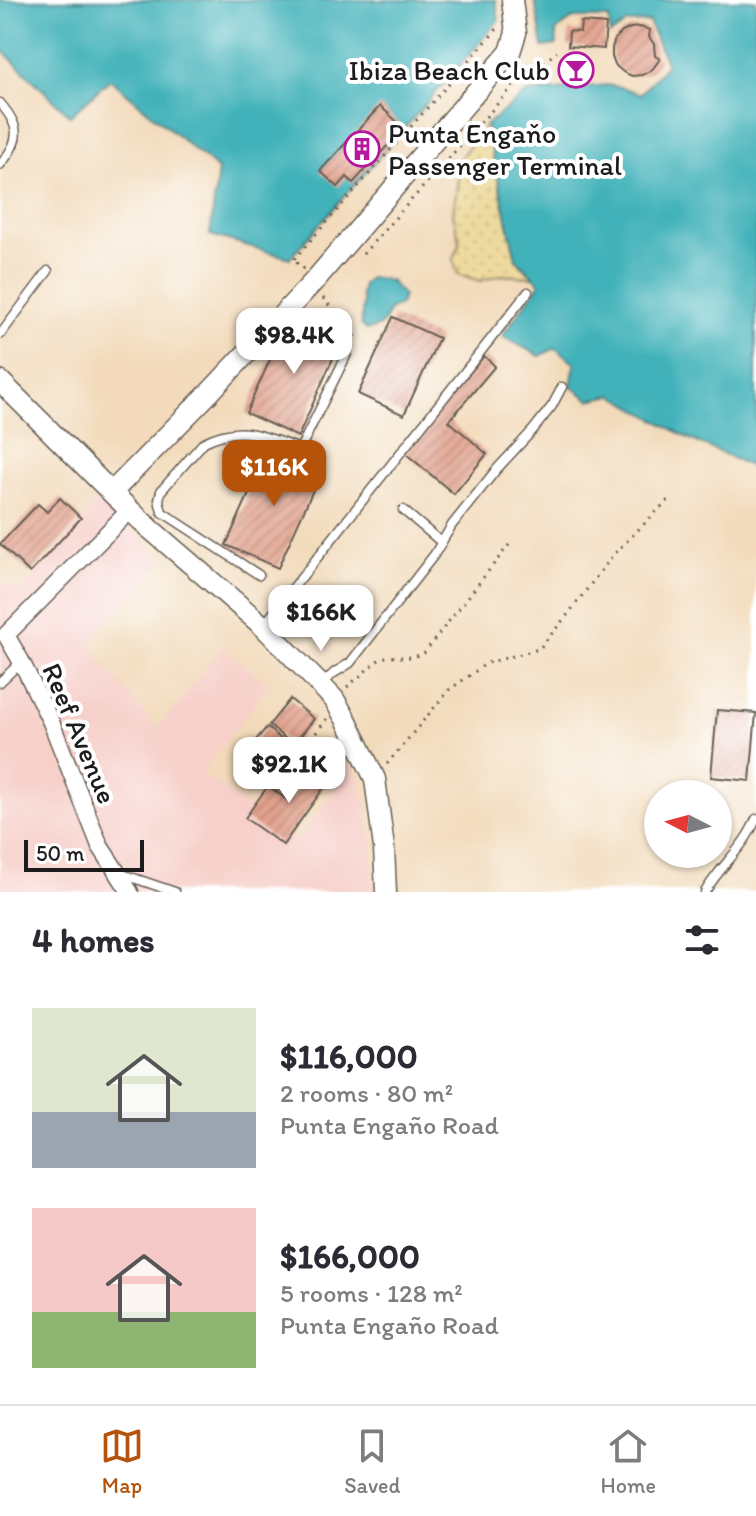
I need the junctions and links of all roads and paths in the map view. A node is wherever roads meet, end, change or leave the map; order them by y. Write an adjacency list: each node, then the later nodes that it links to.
1 (513, 9): 7 (street); 7 (path)
2 (557, 52): 5 (path)
3 (0, 103): 4 (lane)
4 (0, 165)
5 (362, 255)
6 (48, 271): 9 (lane)
7 (319, 289): 10 (path); 13 (street)
8 (528, 292): 21 (lane)
9 (0, 335)
10 (347, 354): 17 (lane)
11 (0, 381): 13 (street)
12 (562, 387): 19 (lane)
13 (112, 492): 15 (street)
14 (668, 500): 26 (path)
15 (130, 510): 17 (street); 22 (street)
16 (403, 510): 19 (lane)
17 (155, 519): 20 (lane); 21 (street)
18 (512, 541): 25 (path)
19 (441, 542): 25 (lane)
20 (259, 575)
21 (263, 626): 25 (street)
22 (3, 633): 23 (street, Reef Avenue)
23 (21, 661): 24 (lane); 28 (street, Reef Avenue)
24 (0, 682)
25 (335, 703): 25 (path); 26 (street)
26 (375, 779): 31 (street)
27 (756, 819): 32 (lane)
28 (118, 872): 29 (street, Reef Avenue); 30 (lane)
29 (130, 892)
30 (175, 892)
31 (386, 892)
32 (705, 892)

